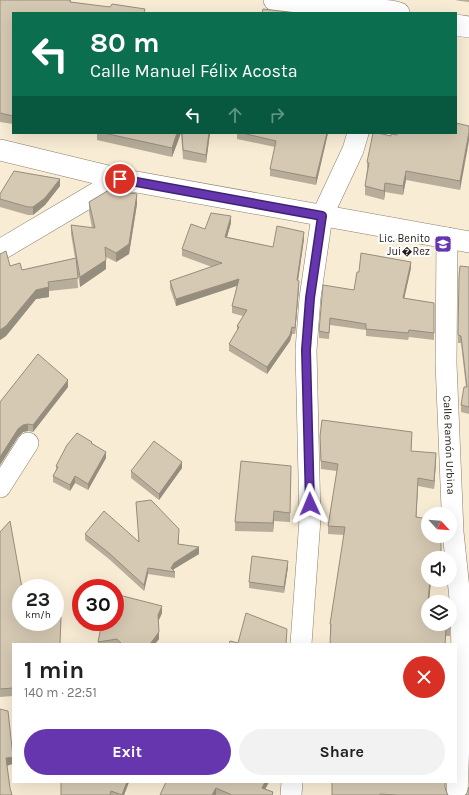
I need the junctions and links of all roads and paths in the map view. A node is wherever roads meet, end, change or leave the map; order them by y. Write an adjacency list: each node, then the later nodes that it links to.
1 (274, 0): 2 (street)
2 (394, 12)
3 (457, 25): 4 (street)
4 (469, 27)
5 (358, 134): 8 (street)
6 (0, 150): 7 (street)
7 (120, 179): 8 (street); 11 (street)
8 (322, 216): 9 (street); 14 (street)
9 (447, 238): 10 (street); 17 (street, Calle Ramón Urbina)
10 (469, 242)
11 (0, 250)
12 (28, 443): 13 (street)
13 (0, 487)
14 (302, 643)
15 (292, 783): 16 (street)
16 (291, 795)
17 (457, 795)

